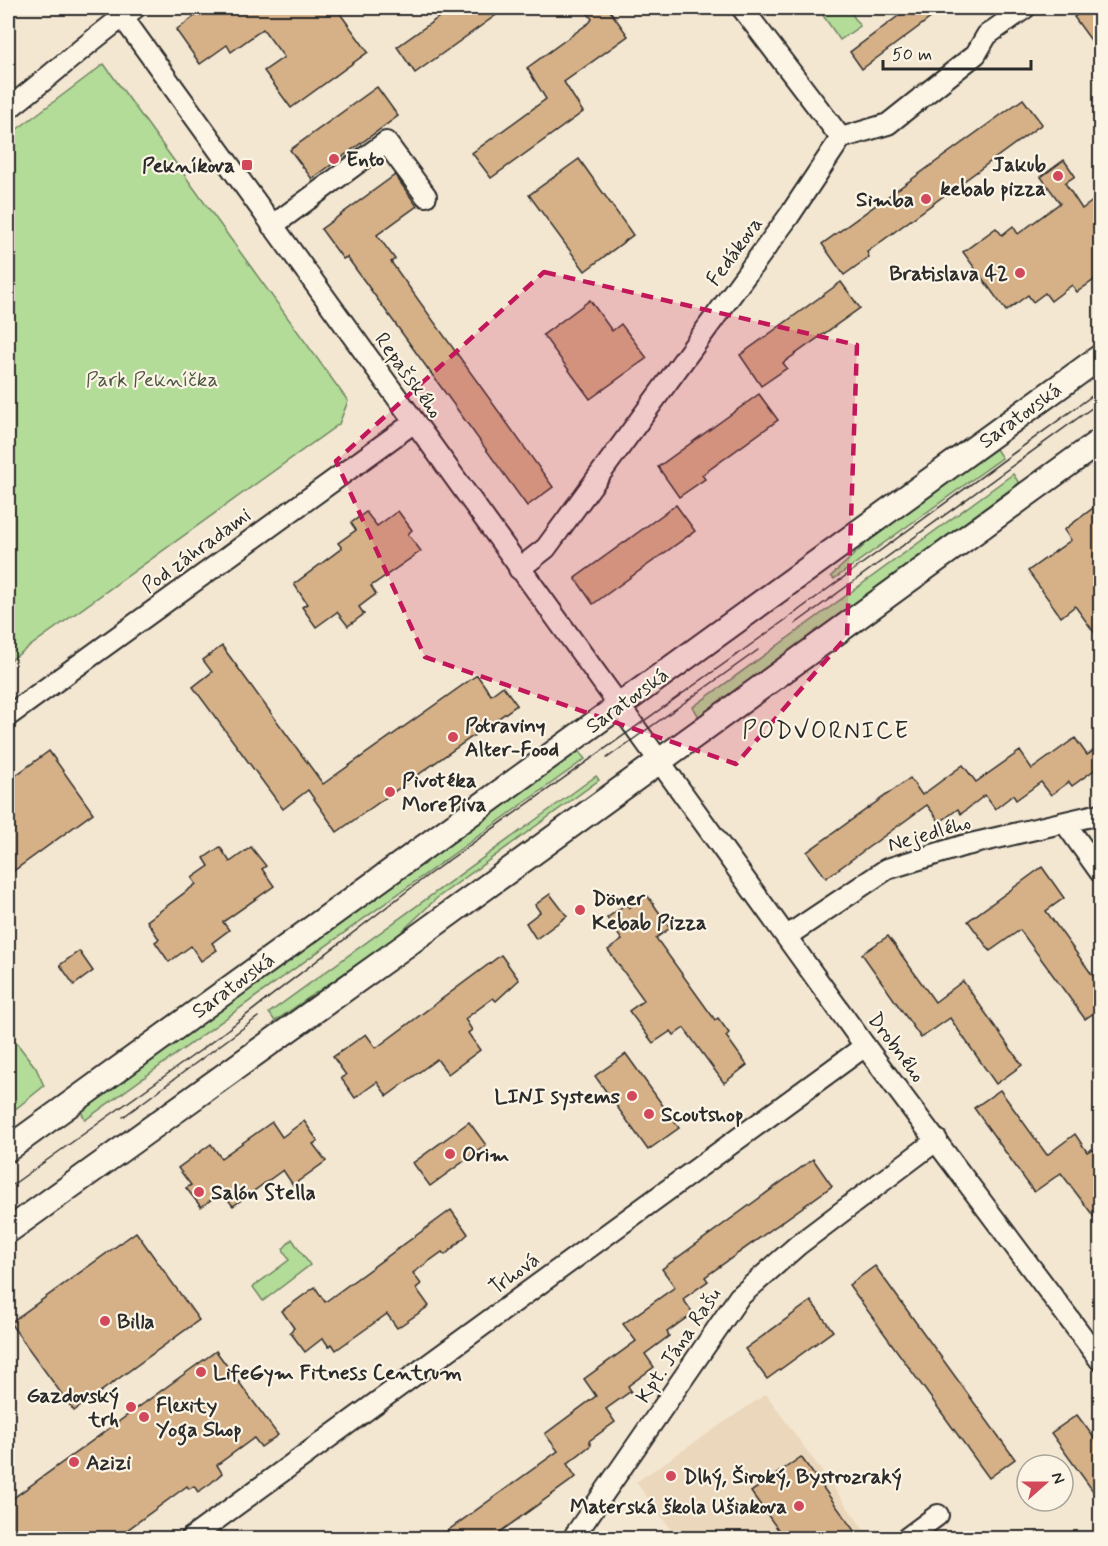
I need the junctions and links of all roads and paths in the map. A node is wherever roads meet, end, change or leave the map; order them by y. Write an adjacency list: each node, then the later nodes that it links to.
1 (742, 8): 5 (street)
2 (1025, 8): 5 (street)
3 (124, 10): 4 (street); 7 (street, Repašského)
4 (8, 109)
5 (841, 138): 11 (street, Fedákova)
6 (426, 196): 7 (street)
7 (272, 226): 9 (street, Repašského)
8 (1101, 357): 12 (main road, Saratovská)
9 (413, 423): 11 (street, Repašského); 13 (street, Pod záhradami)
10 (1101, 441): 14 (main road)
11 (519, 569): 12 (street, Repašského)
12 (619, 706): 14 (street, Repašského); 21 (main road, Saratovská)
13 (8, 716)
14 (659, 761): 18 (street, Drobného); 22 (main road)
15 (1101, 814): 16 (street, Nejedlého)
16 (1065, 823): 17 (street); 18 (street, Nejedlého)
17 (1101, 872)
18 (787, 936): 19 (street, Drobného)
19 (865, 1046): 20 (street, Drobného); 25 (street, Trhová)
20 (937, 1140): 23 (street, Drobného); 26 (street, Kpt. Jána Rašu)
21 (8, 1149)
22 (8, 1231)
23 (1101, 1360)
24 (938, 1515): 27 (street)
25 (191, 1539)
26 (573, 1539)
27 (907, 1539)

